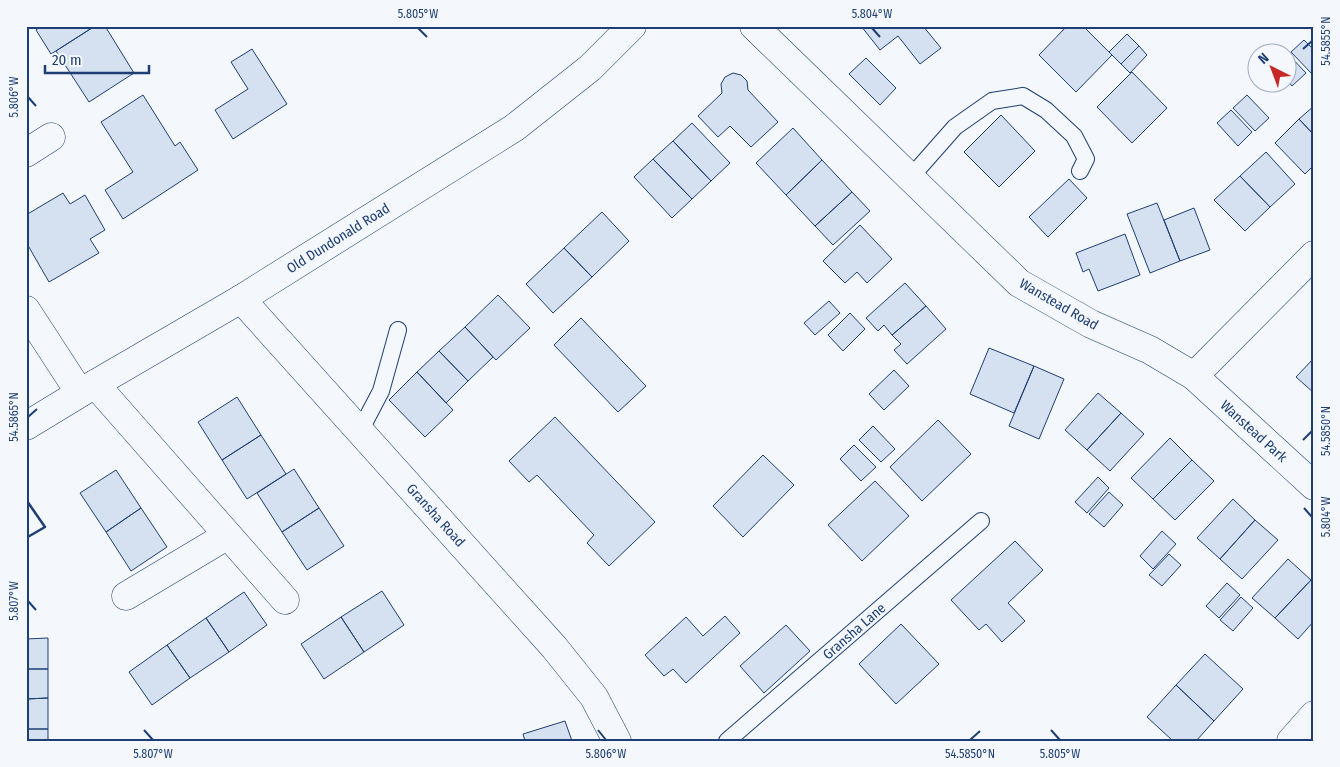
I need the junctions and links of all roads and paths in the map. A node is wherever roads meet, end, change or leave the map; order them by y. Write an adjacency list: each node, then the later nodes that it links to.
1 (632, 26): 8 (street, Old Dundonald Road)
2 (754, 26): 6 (street, Wanstead Road)
3 (51, 137): 4 (street)
4 (26, 153)
5 (1080, 172): 6 (lane)
6 (910, 178): 11 (street, Wanstead Road)
7 (1314, 255): 11 (street)
8 (241, 299): 12 (street, Old Dundonald Road); 14 (street, Gransha Road)
9 (26, 310): 12 (street)
10 (398, 330): 14 (lane)
11 (1194, 376): 15 (street, Wanstead Park)
12 (87, 388): 13 (street, Old Dundonald Road); 17 (street)
13 (26, 426)
14 (360, 431): 21 (street, Gransha Road)
15 (1314, 486)
16 (981, 521): 22 (lane, Gransha Lane)
17 (228, 535): 18 (street); 19 (street)
18 (126, 596)
19 (285, 600)
20 (1314, 715): 23 (street)
21 (617, 741)
22 (727, 741)
23 (1291, 741)

